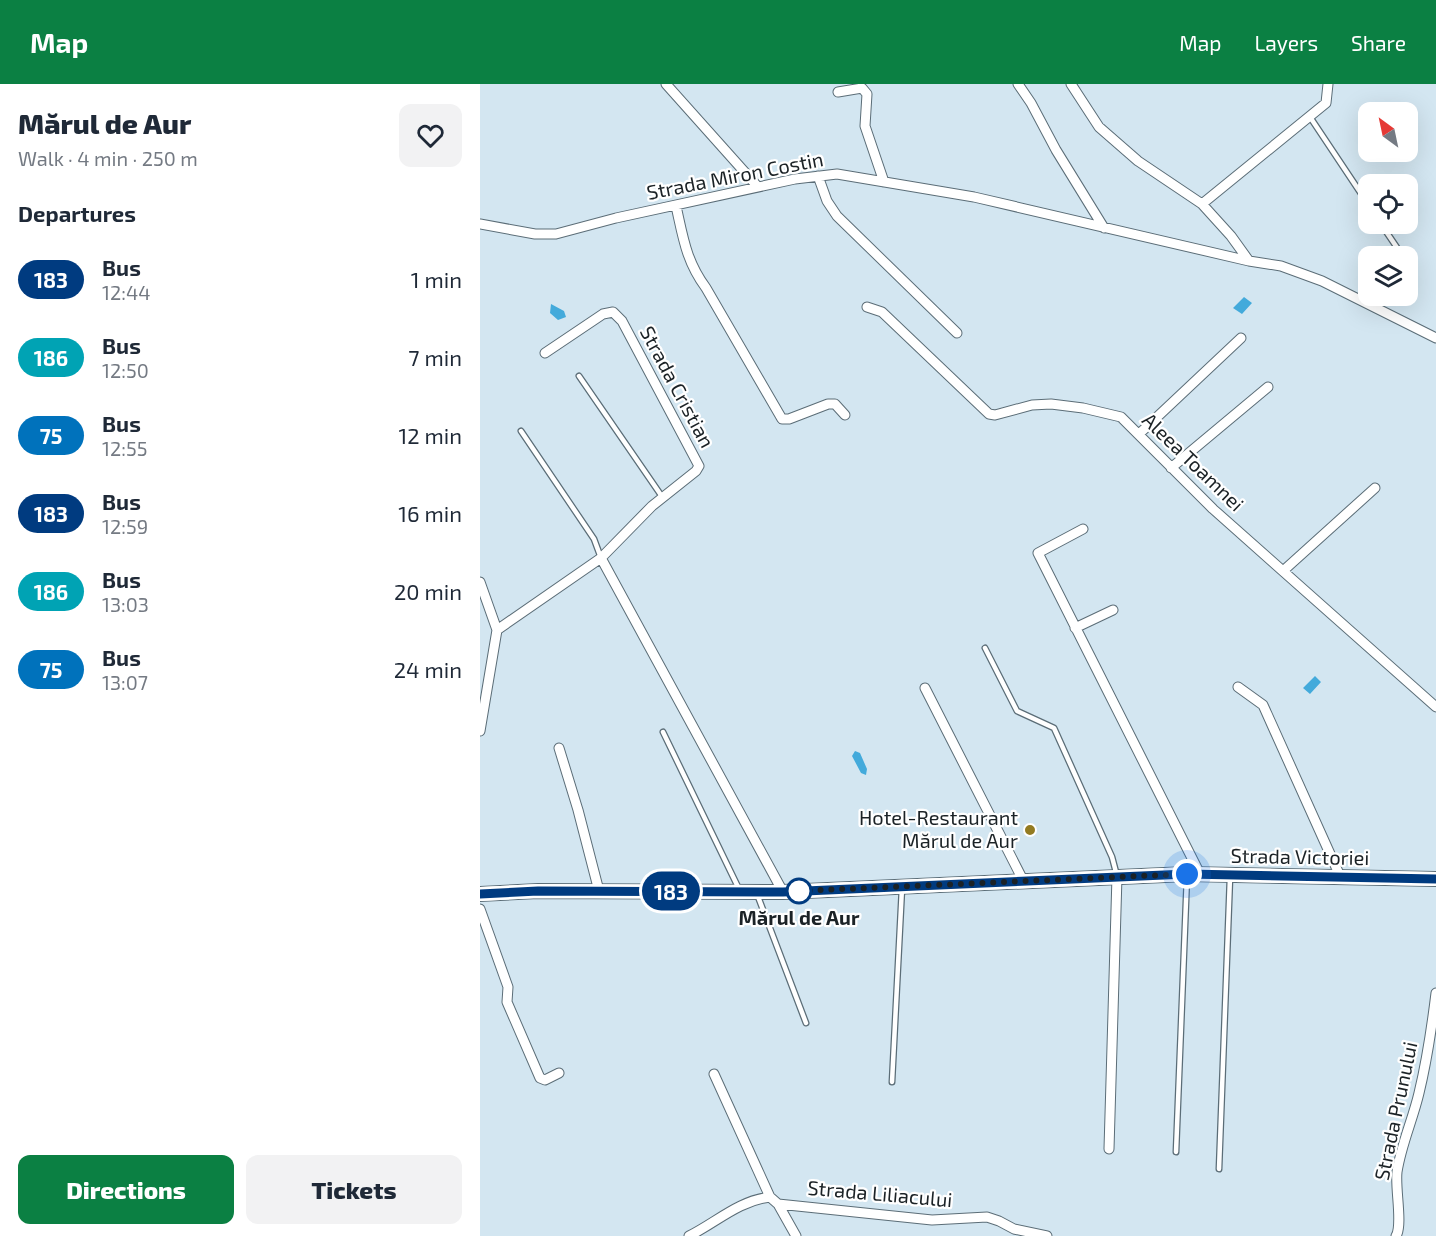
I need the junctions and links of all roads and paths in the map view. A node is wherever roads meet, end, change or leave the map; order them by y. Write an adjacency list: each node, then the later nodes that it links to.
1 (666, 84): 9 (street)
2 (1018, 84): 14 (street)
3 (1071, 84): 11 (street)
4 (1328, 84): 6 (street)
5 (838, 92): 8 (street)
6 (1310, 117): 10 (lane); 11 (street)
7 (818, 176): 8 (street, Strada Miron Costin); 9 (street, Strada Miron Costin); 17 (street)
8 (884, 182): 14 (street, Strada Miron Costin)
9 (758, 187): 12 (street, Strada Miron Costin)
10 (1358, 189)
11 (1202, 204): 15 (street)
12 (676, 206): 13 (street, Strada Miron Costin); 23 (street)
13 (480, 224)
14 (1104, 228): 15 (street, Strada Miron Costin)
15 (1249, 261): 19 (street, Strada Miron Costin)
16 (867, 307): 25 (street, Aleea Toamnei)
17 (957, 333)
18 (1241, 338): 25 (street)
19 (1436, 338)
20 (545, 353): 28 (street, Strada Cristian)
21 (579, 376): 28 (lane)
22 (1268, 387): 26 (street)
23 (845, 414)
24 (521, 431): 30 (lane)
25 (1139, 434): 26 (street, Aleea Toamnei)
26 (1171, 468): 31 (street, Aleea Toamnei)
27 (1375, 488): 31 (street)
28 (663, 498): 30 (street, Strada Cristian)
29 (1083, 529): 34 (street)
30 (601, 558): 35 (street, Strada Cristian); 53 (street)
31 (1283, 571): 39 (street, Aleea Toamnei)
32 (480, 582): 35 (street)
33 (1113, 610): 34 (street)
34 (1076, 628): 43 (street)
35 (497, 630): 40 (street)
36 (985, 648): 45 (lane)
37 (1238, 687): 46 (street)
38 (925, 688): 48 (street)
39 (1436, 707)
40 (480, 731)
41 (663, 732): 51 (lane)
42 (559, 748): 50 (street)
43 (1194, 874): 44 (street, Strada Victoriei); 45 (street, Strada Victoriei); 62 (lane)
44 (1230, 875): 46 (street, Strada Victoriei); 63 (lane)
45 (1117, 876): 48 (street, Strada Victoriei); 61 (street)
46 (1340, 876): 47 (street, Strada Victoriei)
47 (1436, 879)
48 (1024, 882): 49 (street, Strada Victoriei)
49 (902, 888): 53 (street, Strada Victoriei); 60 (lane)
50 (599, 891): 51 (street, Strada Victoriei); 54 (street, Strada Victoriei)
51 (740, 891): 52 (street, Strada Victoriei)
52 (756, 891): 53 (street, Strada Victoriei); 57 (lane)
53 (783, 892)
54 (480, 894)
55 (480, 909): 58 (street)
56 (1436, 993): 69 (street, Strada Prunului)
57 (806, 1023)
58 (559, 1073)
59 (714, 1074): 64 (street, Strada Liliacului)
60 (892, 1082)
61 (1109, 1149)
62 (1176, 1152)
63 (1219, 1169)
64 (770, 1197): 65 (street, Strada Liliacului); 66 (street)
65 (778, 1204): 67 (street, Strada Liliacului); 68 (street, Strada Liliacului)
66 (689, 1236)
67 (796, 1236)
68 (1047, 1236)
69 (1396, 1236)

